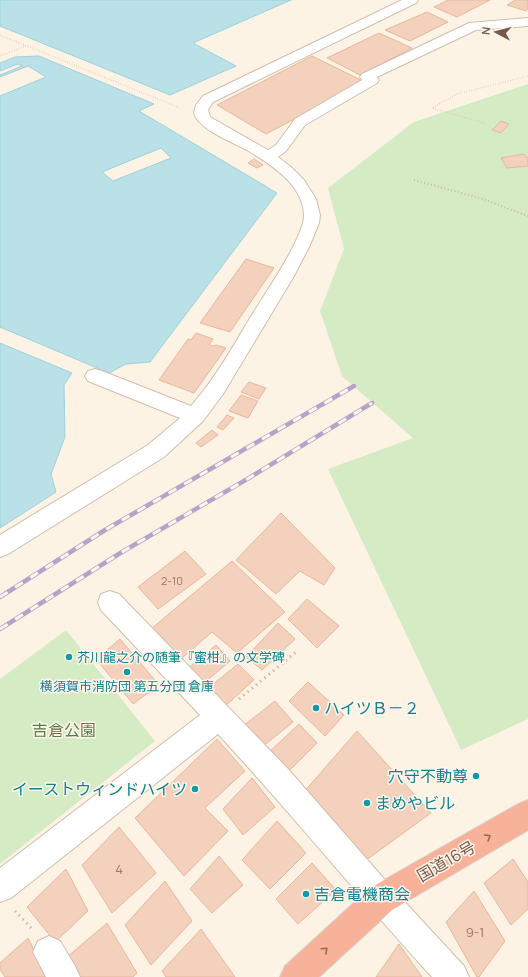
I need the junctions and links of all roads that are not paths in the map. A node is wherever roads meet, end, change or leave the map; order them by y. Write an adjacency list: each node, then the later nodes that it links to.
1 (412, 0): 3 (street)
2 (528, 22): 3 (street)
3 (268, 157): 5 (street)
4 (95, 376): 5 (street)
5 (196, 416): 6 (street)
6 (0, 547)
7 (110, 602): 8 (street)
8 (219, 716): 10 (street); 11 (street)
9 (528, 814): 11 (highway, 国道16号, one-way to 9)
10 (1, 887)
11 (380, 899): 12 (highway, 国道16号, one-way to 11); 13 (street)
12 (296, 977)
13 (453, 977)

